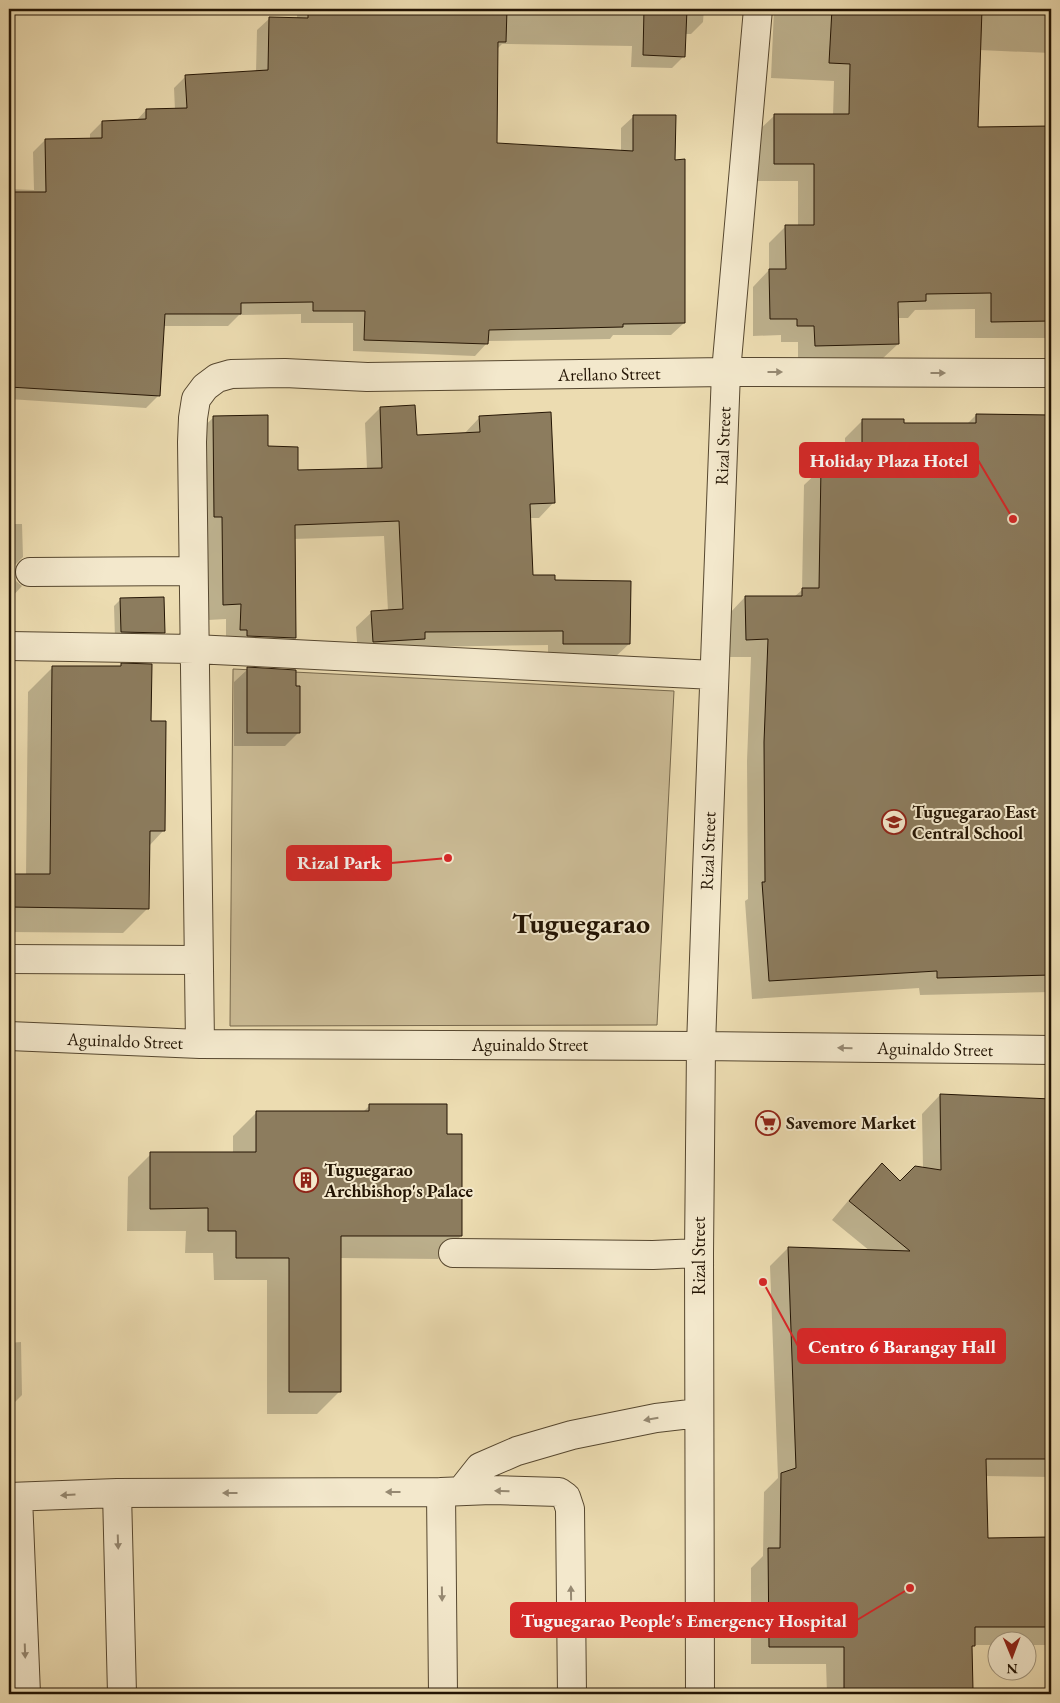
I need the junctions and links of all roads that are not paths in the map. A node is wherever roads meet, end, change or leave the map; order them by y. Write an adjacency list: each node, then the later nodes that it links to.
1 (758, 9): 2 (street, Rizal Street)
2 (726, 372): 3 (street, Arellano Street, one-way to 3); 4 (street, Arellano Street); 8 (street, Rizal Street)
3 (1051, 373)
4 (193, 571): 5 (street); 7 (street, Arellano Street)
5 (30, 572)
6 (9, 646): 7 (street)
7 (194, 649): 8 (street); 10 (street, Arellano Street)
8 (714, 675): 13 (street, Rizal Street)
9 (9, 958): 10 (street)
10 (198, 960): 12 (street, Arellano Street)
11 (9, 1036): 12 (street, Aguinaldo Street)
12 (200, 1044): 13 (street, Aguinaldo Street)
13 (701, 1046): 14 (street, Aguinaldo Street, one-way to 13); 16 (street, Rizal Street)
14 (1051, 1050)
15 (453, 1253): 16 (street)
16 (699, 1253): 17 (street, Rizal Street)
17 (700, 1413): 18 (street, one-way to 18); 25 (street, Rizal Street)
18 (451, 1492): 19 (street, one-way to 19); 23 (street, one-way to 23); 24 (street, one-way to 18)
19 (117, 1493): 20 (street, one-way to 20); 22 (street, one-way to 22)
20 (14, 1497): 21 (street, one-way to 21)
21 (26, 1694)
22 (122, 1694)
23 (443, 1694)
24 (572, 1694)
25 (700, 1694)

